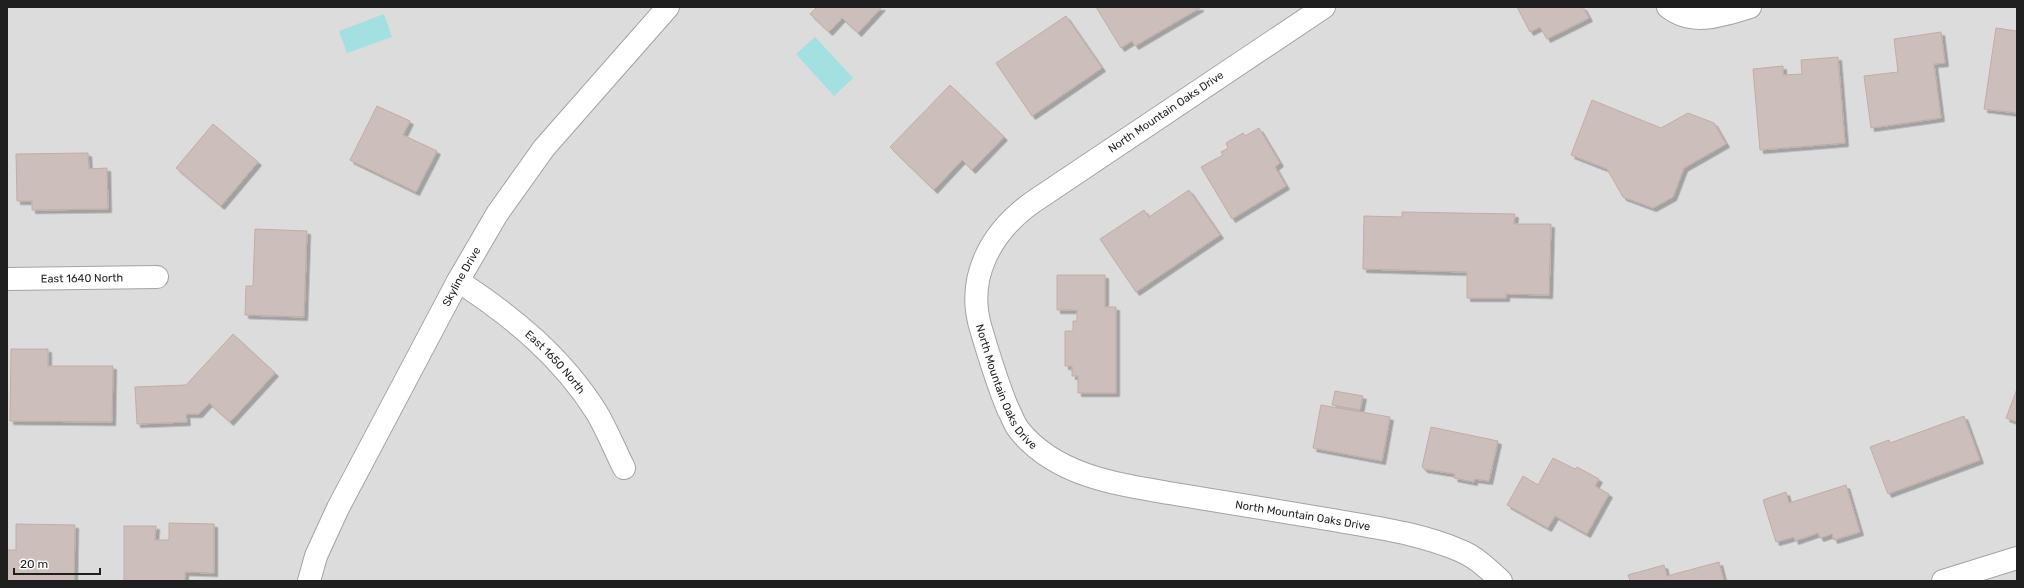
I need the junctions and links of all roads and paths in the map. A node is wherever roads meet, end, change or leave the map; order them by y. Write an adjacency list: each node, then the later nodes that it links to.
1 (668, 7): 7 (street, Skyline Drive)
2 (1324, 7): 11 (street, North Mountain Oaks Drive)
3 (1668, 7): 4 (street)
4 (1750, 7)
5 (157, 277): 6 (street, East 1640 North)
6 (7, 279)
7 (458, 281): 8 (street, East 1650 North); 10 (street, Skyline Drive)
8 (624, 468)
9 (2017, 558): 12 (street)
10 (309, 581)
11 (1501, 581)
12 (1943, 581)

